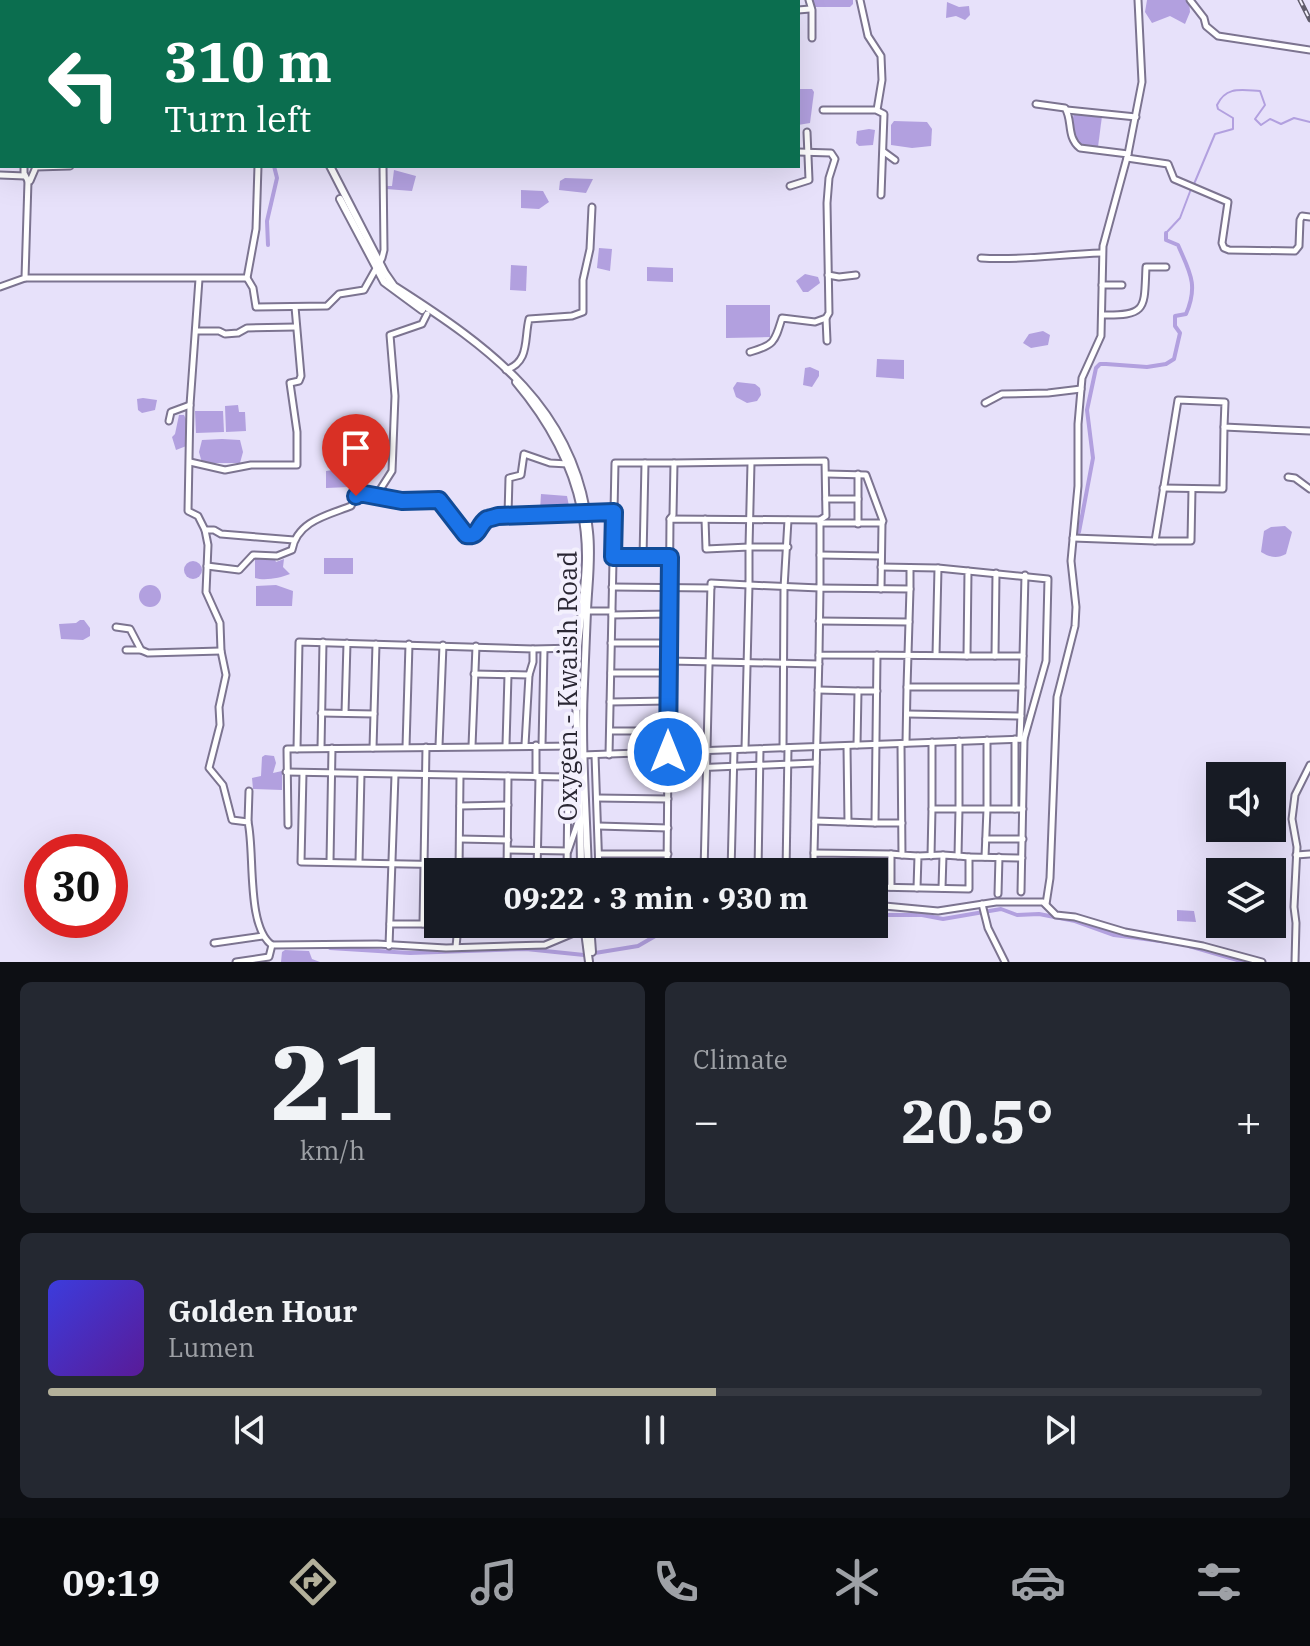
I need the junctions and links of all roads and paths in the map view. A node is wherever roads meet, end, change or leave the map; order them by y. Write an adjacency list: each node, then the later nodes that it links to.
1 (809, 0): 5 (street)
2 (860, 0): 11 (street)
3 (1138, 0): 13 (street)
4 (1190, 0): 8 (street)
5 (811, 9): 6 (street); 7 (street)
6 (800, 10)
7 (812, 38)
8 (1310, 50)
9 (1036, 104): 12 (street)
10 (823, 110): 11 (street)
11 (876, 110): 17 (street)
12 (1066, 110): 13 (street); 18 (street)
13 (1136, 117): 18 (street)
14 (807, 132): 16 (street)
15 (800, 152): 16 (street)
16 (807, 152): 27 (street); 35 (street)
17 (884, 152): 19 (street); 28 (street)
18 (1127, 156): 30 (street); 31 (street)
19 (895, 160)
20 (24, 168): 26 (street)
21 (36, 168): 26 (street)
22 (258, 168): 38 (street)
23 (328, 168): 33 (main road, Oxygen - Kwaish Road)
24 (383, 168): 33 (street)
25 (0, 175): 26 (street)
26 (26, 179): 37 (street)
27 (790, 186)
28 (881, 195)
29 (592, 207): 51 (street)
30 (1310, 217)
31 (1103, 253): 32 (street); 40 (street)
32 (981, 258)
33 (378, 264): 43 (street); 44 (main road, Oxygen - Kwaish Road); 51 (main road, Oxygen - Kwaish Road)
34 (1166, 267): 45 (street)
35 (828, 275): 36 (street); 46 (street)
36 (856, 275)
37 (25, 278): 39 (street); 42 (street)
38 (247, 278): 39 (street); 43 (street)
39 (199, 279): 48 (street)
40 (1102, 285): 41 (street); 45 (street)
41 (1122, 285)
42 (0, 287)
43 (295, 307): 47 (street)
44 (427, 314): 51 (main road, Oxygen - Kwaish Road); 69 (street)
45 (1102, 315): 52 (street)
46 (826, 318): 49 (street); 50 (street)
47 (296, 327): 48 (street); 58 (street)
48 (197, 331): 54 (street)
49 (827, 341)
50 (750, 352)
51 (507, 369): 62 (main road, Oxygen - Kwaish Road); 72 (main road, Oxygen - Kwaish Road)
52 (1081, 389): 53 (street); 83 (street)
53 (985, 403)
54 (190, 405): 55 (street); 58 (street)
55 (169, 421)
56 (1224, 427): 57 (street); 66 (street); 67 (street)
57 (1310, 431)
58 (190, 462): 82 (street)
59 (645, 463): 60 (street); 73 (street); 92 (street)
60 (674, 463): 61 (street); 75 (street)
61 (751, 463): 63 (street); 77 (street)
62 (568, 464): 72 (main road, Oxygen - Kwaish Road); 74 (street)
63 (827, 474): 64 (street); 70 (street)
64 (858, 474): 71 (street); 80 (street)
65 (1288, 477): 68 (street)
66 (1163, 488): 67 (street); 85 (street)
67 (1192, 489): 85 (street)
68 (1310, 489)
69 (376, 496): 74 (street); 84 (street)
70 (826, 499): 71 (street); 79 (street)
71 (858, 499): 81 (street)
72 (584, 512): 73 (street); 74 (street); 108 (main road, Oxygen - Kwaish Road)
73 (614, 512): 90 (street)
74 (508, 515)
75 (670, 519): 76 (street); 91 (street)
76 (705, 519): 77 (street); 86 (street)
77 (750, 519): 78 (street); 86 (street)
78 (788, 520): 79 (street); 87 (street)
79 (820, 522): 81 (street); 88 (street)
80 (882, 523): 81 (street); 89 (street)
81 (858, 524)
82 (205, 530): 84 (street); 93 (street)
83 (1073, 538): 85 (street); 269 (street)
84 (294, 540): 93 (street)
85 (1155, 541)
86 (749, 547): 87 (street); 100 (street)
87 (788, 547): 104 (street)
88 (820, 555): 89 (street); 105 (street)
89 (881, 556): 94 (street)
90 (613, 557): 92 (street); 102 (street)
91 (670, 557): 92 (street); 101 (street)
92 (643, 558)
93 (207, 566): 127 (street)
94 (881, 567): 95 (street); 106 (street)
95 (910, 568): 96 (street); 107 (street)
96 (938, 568): 97 (street); 131 (street)
97 (968, 571): 98 (street); 132 (street)
98 (996, 573): 99 (street); 133 (street)
99 (1025, 575): 134 (street); 159 (street)
100 (749, 585): 103 (street); 104 (street); 137 (street)
101 (669, 586): 102 (street); 103 (street); 110 (street)
102 (612, 587): 109 (street)
103 (711, 588): 136 (street)
104 (784, 588): 105 (street); 138 (street)
105 (820, 588): 106 (street); 111 (street)
106 (881, 589): 107 (street)
107 (910, 589): 112 (street)
108 (584, 611): 109 (street); 122 (main road, Oxygen - Kwaish Road); 186 (main road, Oxygen - Kwaish Road)
109 (612, 613): 110 (street); 116 (street)
110 (669, 614): 117 (street)
111 (819, 621): 112 (street); 128 (street)
112 (909, 622): 130 (street)
113 (116, 627): 125 (street)
114 (323, 642): 115 (street); 152 (street); 180 (street)
115 (347, 643): 118 (street); 153 (street)
116 (611, 643): 117 (street); 140 (street)
117 (669, 643): 135 (street)
118 (376, 644): 119 (street); 154 (street)
119 (409, 644): 120 (street); 173 (street)
120 (443, 645): 121 (street); 169 (street)
121 (476, 646): 123 (street); 142 (street)
122 (577, 648): 123 (street); 171 (main road, Oxygen - Kwaish Road)
123 (533, 649): 144 (street)
124 (126, 650): 125 (street)
125 (141, 650): 127 (street)
126 (544, 650): 166 (street)
127 (221, 651): 216 (street)
128 (819, 655): 129 (street); 139 (street)
129 (877, 655): 130 (street); 149 (street)
130 (909, 655): 131 (street); 145 (street)
131 (936, 655): 132 (street)
132 (967, 656): 133 (street)
133 (995, 656): 134 (street)
134 (1023, 656): 146 (street)
135 (669, 661): 136 (street); 141 (street)
136 (708, 662): 137 (street); 184 (street)
137 (747, 663): 138 (street); 181 (street)
138 (783, 663): 139 (street); 179 (street)
139 (819, 664): 147 (street)
140 (611, 673): 141 (street); 151 (street)
141 (669, 673): 150 (street)
142 (474, 674): 143 (street); 170 (street)
143 (508, 675): 144 (street); 164 (street)
144 (529, 675): 165 (street)
145 (907, 687): 146 (street); 155 (street)
146 (1022, 687): 156 (street)
147 (818, 690): 148 (street); 175 (street)
148 (858, 691): 149 (street); 167 (street)
149 (877, 691): 168 (street)
150 (669, 701): 151 (street); 158 (street)
151 (610, 702): 157 (street)
152 (321, 713): 153 (street); 176 (street)
153 (345, 713): 154 (street)
154 (374, 714): 178 (street)
155 (907, 714): 156 (street); 163 (street)
156 (1021, 716): 159 (street)
157 (610, 731): 158 (street); 188 (street)
158 (668, 731): 185 (street)
159 (1020, 739): 160 (street); 213 (street)
160 (987, 740): 161 (street); 212 (street)
161 (959, 741): 162 (street); 211 (street)
162 (932, 742): 163 (street); 210 (street)
163 (904, 744): 168 (street); 219 (street)
164 (506, 745): 165 (street); 170 (street)
165 (525, 745): 166 (street)
166 (539, 745): 171 (street); 204 (street)
167 (857, 745): 168 (street); 172 (street)
168 (876, 745): 218 (street)
169 (439, 746): 170 (street); 174 (street)
170 (472, 746)
171 (576, 746): 186 (main road, Oxygen - Kwaish Road)
172 (847, 746): 175 (street); 217 (street)
173 (406, 747): 174 (street); 178 (street)
174 (426, 747): 201 (street)
175 (816, 747): 179 (street); 189 (street)
176 (321, 748): 177 (street); 180 (street)
177 (332, 748): 178 (street); 198 (street)
178 (373, 748)
179 (785, 748): 182 (street); 190 (street)
180 (297, 749): 196 (street)
181 (745, 749): 182 (street); 183 (street)
182 (760, 749): 193 (street)
183 (734, 750): 184 (street); 192 (street)
184 (706, 751): 185 (street); 195 (street)
185 (668, 752): 188 (street); 194 (street)
186 (580, 755): 187 (street); 214 (main road, Oxygen - Kwaish Road); 250 (main road, Oxygen - Kwaish Road)
187 (595, 755): 188 (street); 206 (street)
188 (609, 755)
189 (816, 763): 190 (street); 215 (street)
190 (788, 764): 193 (street); 256 (street)
191 (1310, 765): 237 (street)
192 (734, 766): 193 (street); 195 (street); 254 (street)
193 (759, 766): 255 (street)
194 (668, 769): 195 (street); 207 (street)
195 (705, 769): 253 (street)
196 (286, 772): 197 (street); 220 (street)
197 (303, 773): 198 (street); 259 (street)
198 (331, 774): 199 (street); 259 (street)
199 (361, 774): 200 (street); 260 (street)
200 (395, 775): 201 (street); 261 (street)
201 (427, 775): 202 (street); 244 (street)
202 (460, 776): 203 (street); 209 (street)
203 (508, 776): 204 (street); 208 (street)
204 (537, 777): 228 (street); 229 (street)
205 (249, 791): 216 (street)
206 (597, 798): 207 (street); 221 (street)
207 (668, 799): 222 (street)
208 (508, 805): 209 (street); 226 (street)
209 (460, 806): 223 (street)
210 (932, 809): 211 (street); 239 (street)
211 (959, 809): 212 (street); 240 (street)
212 (987, 809): 213 (street); 224 (street)
213 (1019, 809): 225 (street)
214 (579, 820): 229 (street); 249 (main road, Oxygen - Kwaish Road)
215 (815, 821): 217 (street); 230 (street)
216 (248, 822): 274 (street)
217 (848, 822): 218 (street)
218 (875, 823): 219 (street)
219 (902, 823): 235 (street)
220 (288, 825)
221 (598, 826): 222 (street); 231 (street)
222 (668, 828): 232 (street)
223 (460, 839): 226 (street); 245 (street)
224 (986, 839): 225 (street); 242 (street)
225 (1023, 839): 258 (street)
226 (508, 840): 227 (street)
227 (508, 850): 228 (street); 246 (street)
228 (538, 851): 229 (street); 247 (street)
229 (568, 851): 248 (street)
230 (814, 853): 233 (street); 257 (street)
231 (599, 854): 232 (street); 251 (street)
232 (668, 854): 252 (street)
233 (891, 854): 235 (street); 263 (street)
234 (1310, 854): 237 (street)
235 (902, 855): 238 (street)
236 (943, 855): 239 (street); 240 (street); 265 (street)
237 (1296, 855): 287 (street)
238 (918, 856): 239 (street); 264 (street)
239 (931, 856)
240 (958, 856): 241 (street)
241 (969, 857): 242 (street); 265 (street)
242 (985, 857): 243 (street)
243 (999, 857): 258 (street); 268 (street)
244 (425, 858)
245 (459, 858)
246 (507, 858)
247 (538, 858)
248 (568, 858)
249 (580, 858)
250 (587, 858)
251 (599, 858)
252 (668, 858)
253 (704, 858)
254 (731, 858)
255 (758, 858)
256 (786, 858)
257 (814, 858)
258 (1022, 858): 266 (street)
259 (330, 862): 260 (street)
260 (359, 862): 261 (street)
261 (392, 863): 262 (street); 272 (street)
262 (424, 864)
263 (891, 887): 264 (street)
264 (917, 888): 265 (street)
265 (942, 888)
266 (1021, 892)
267 (424, 894): 273 (street)
268 (998, 894)
269 (1046, 904): 271 (street); 286 (street)
270 (888, 906): 271 (street)
271 (982, 910): 285 (street)
272 (390, 924): 273 (street); 281 (street)
273 (423, 924)
274 (263, 936): 279 (street); 280 (street)
275 (457, 938): 282 (street)
276 (559, 938): 282 (street)
277 (588, 938): 284 (main road)
278 (588, 938): 284 (main road)
279 (214, 943)
280 (272, 945): 281 (street); 283 (street)
281 (389, 946): 282 (street)
282 (456, 947)
283 (241, 962)
284 (591, 962)
285 (1005, 962)
286 (1262, 962)
287 (1295, 962)

